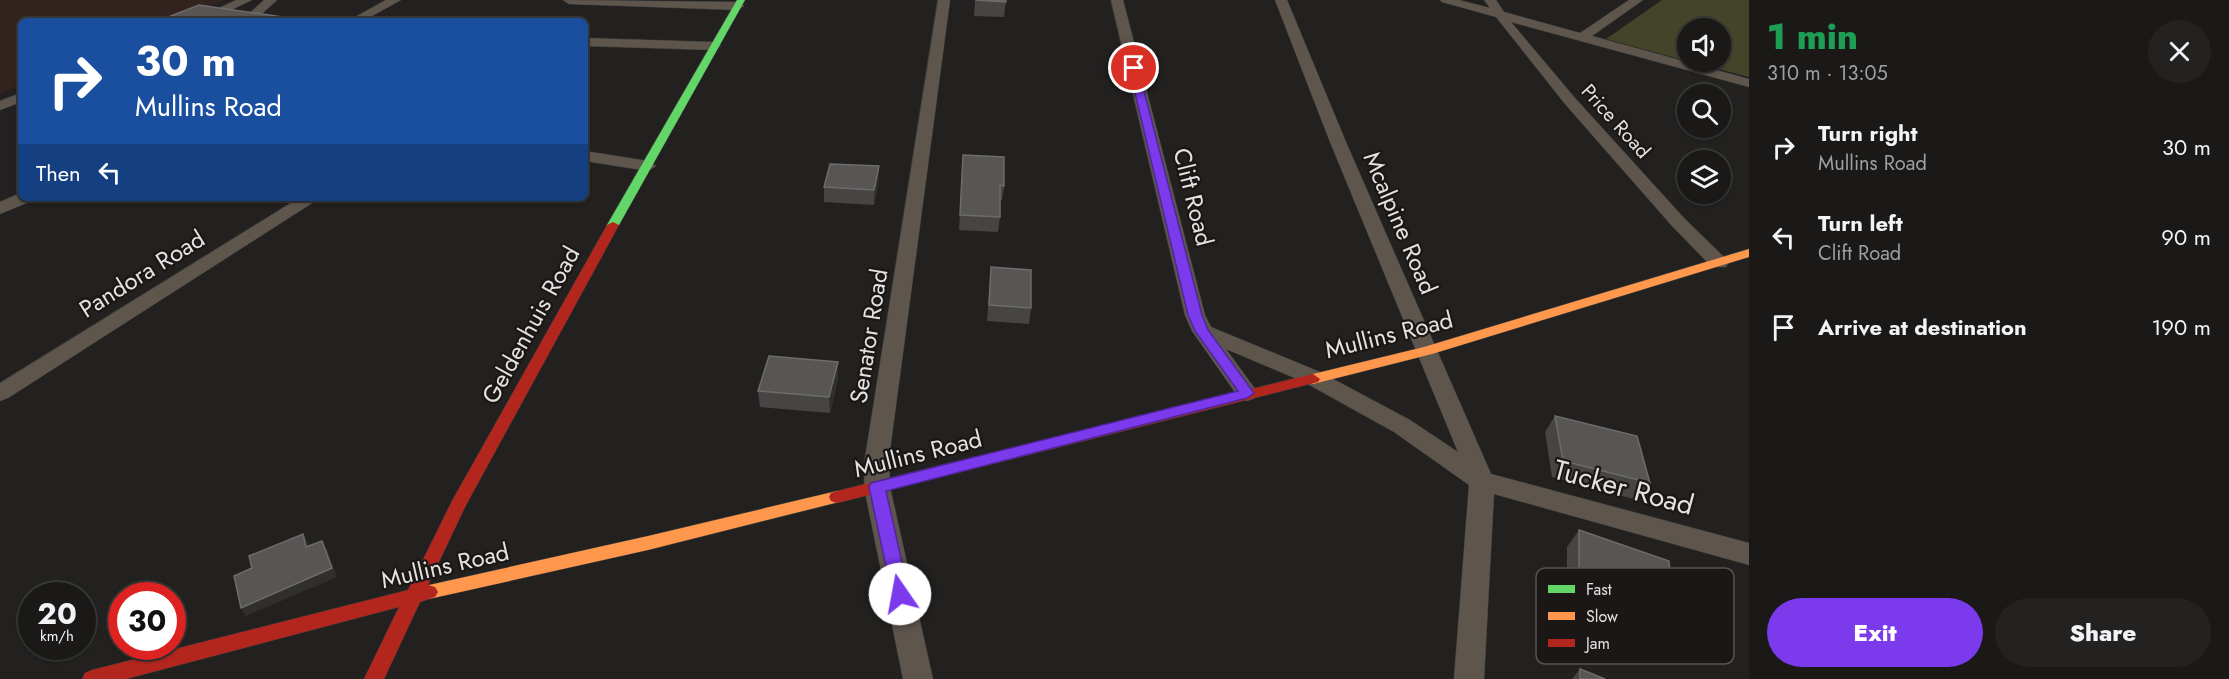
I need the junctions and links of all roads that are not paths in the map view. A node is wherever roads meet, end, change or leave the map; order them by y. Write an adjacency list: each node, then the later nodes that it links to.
1 (246, 0): 13 (street)
2 (271, 0): 14 (street)
3 (395, 0): 15 (street)
4 (569, 0): 11 (street)
5 (944, 0): 35 (street, Senator Road)
6 (1117, 0): 29 (street, Clift Road)
7 (1281, 0): 30 (street, Mcalpine Road)
8 (1446, 0): 12 (street)
9 (1490, 0): 12 (street, Price Road)
10 (1637, 0): 16 (street)
11 (740, 3): 18 (street, Geldenhuis Road)
12 (1501, 15): 16 (street); 28 (street, Price Road)
13 (206, 18)
14 (250, 18)
15 (360, 18)
16 (1582, 37): 19 (street)
17 (588, 42): 18 (street)
18 (714, 45): 23 (street, Geldenhuis Road)
19 (1749, 83)
20 (18, 99): 21 (street)
21 (0, 106)
22 (588, 156): 23 (street)
23 (648, 166): 37 (street, Geldenhuis Road)
24 (18, 200): 26 (street)
25 (306, 201): 32 (street, Pandora Road)
26 (0, 209)
27 (1749, 253): 28 (street, Mullins Road)
28 (1719, 263): 30 (street, Mullins Road)
29 (1202, 331): 31 (street, Tucker Road); 33 (street, Clift Road)
30 (1427, 351): 31 (street, Mullins Road); 34 (street, Mcalpine Road)
31 (1312, 377): 33 (street, Mullins Road); 34 (street, Tucker Road)
32 (0, 393)
33 (1247, 393): 35 (street, Mullins Road)
34 (1482, 481): 36 (street, Tucker Road); 41 (street, Mcalpine Road)
35 (877, 487): 37 (street, Mullins Road); 40 (street, Senator Road)
36 (1749, 554)
37 (411, 596): 38 (street, Mullins Road); 39 (street, Geldenhuis Road)
38 (92, 679)
39 (374, 679)
40 (918, 679)
41 (1469, 679)

